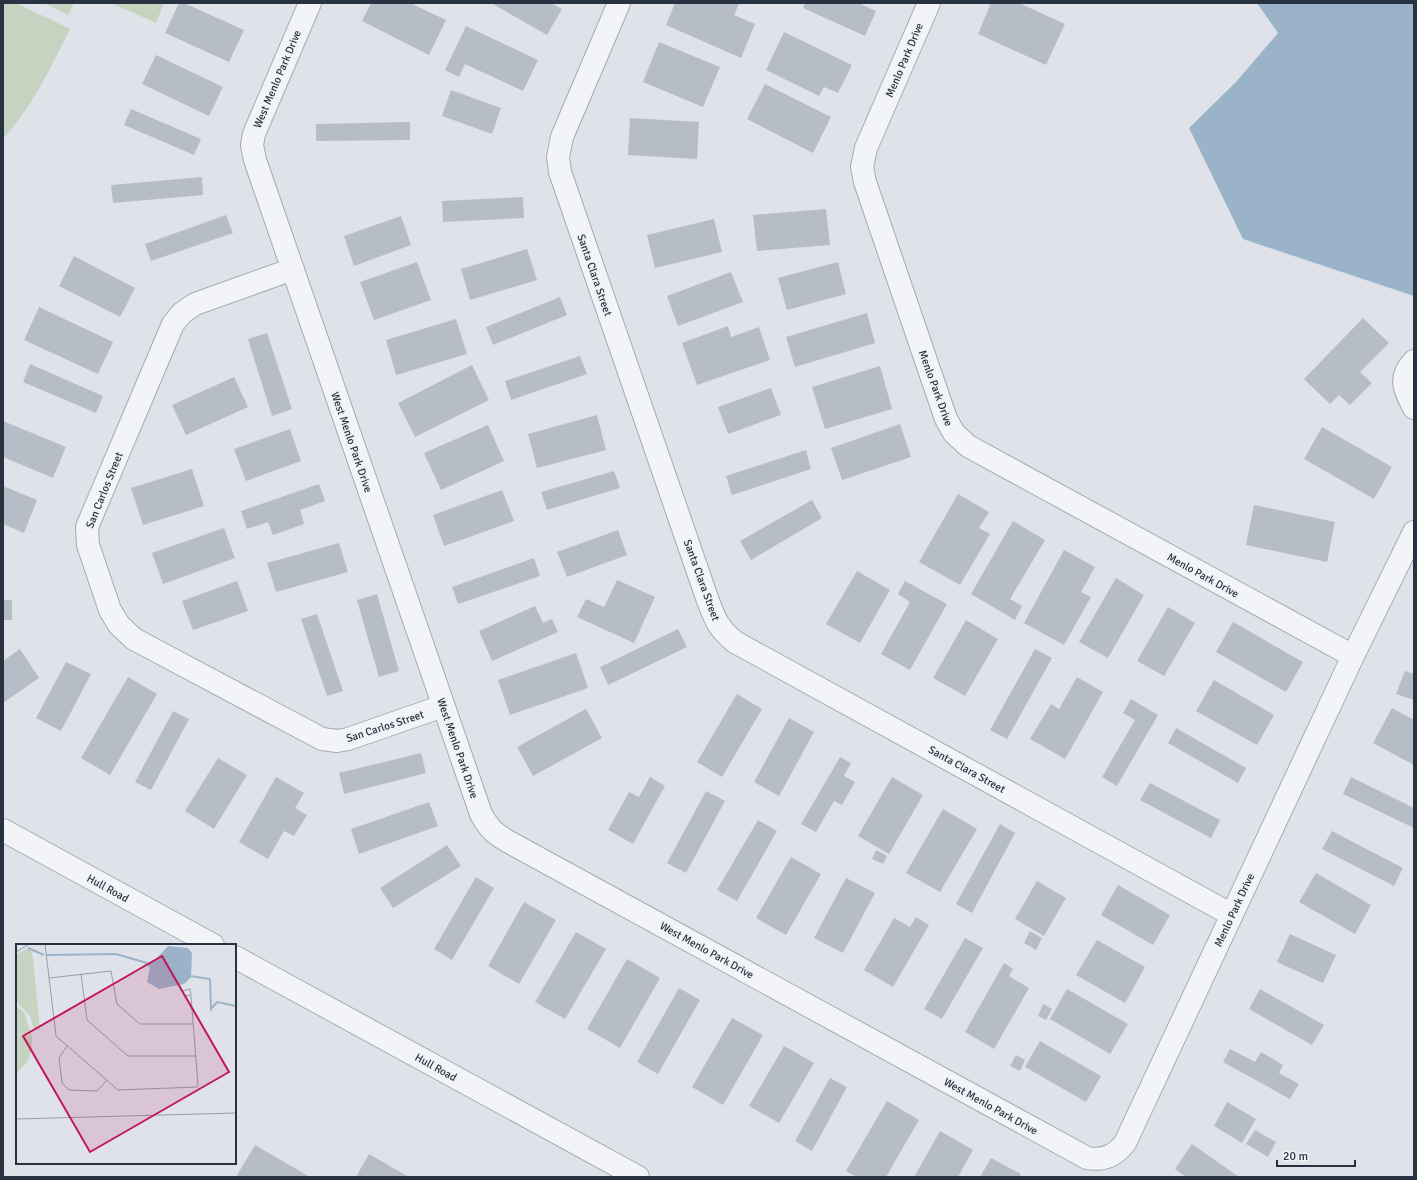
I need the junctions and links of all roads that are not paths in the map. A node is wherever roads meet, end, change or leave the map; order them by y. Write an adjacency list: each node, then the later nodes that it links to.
1 (310, 3): 4 (street, West Menlo Park Drive)
2 (619, 3): 11 (street, Santa Clara Street)
3 (929, 3): 8 (street, Menlo Park Drive)
4 (293, 269): 9 (street, West Menlo Park Drive); 9 (street, San Carlos Street)
5 (1414, 361): 6 (street)
6 (1414, 408)
7 (1414, 532): 8 (street, Menlo Park Drive)
8 (1352, 656): 11 (street, Menlo Park Drive)
9 (443, 706): 14 (street, West Menlo Park Drive)
10 (3, 830): 12 (street, Hull Road)
11 (1232, 915): 14 (street, Menlo Park Drive)
12 (211, 944)
13 (236, 958): 15 (street, Hull Road)
14 (1108, 1157)
15 (638, 1177)

